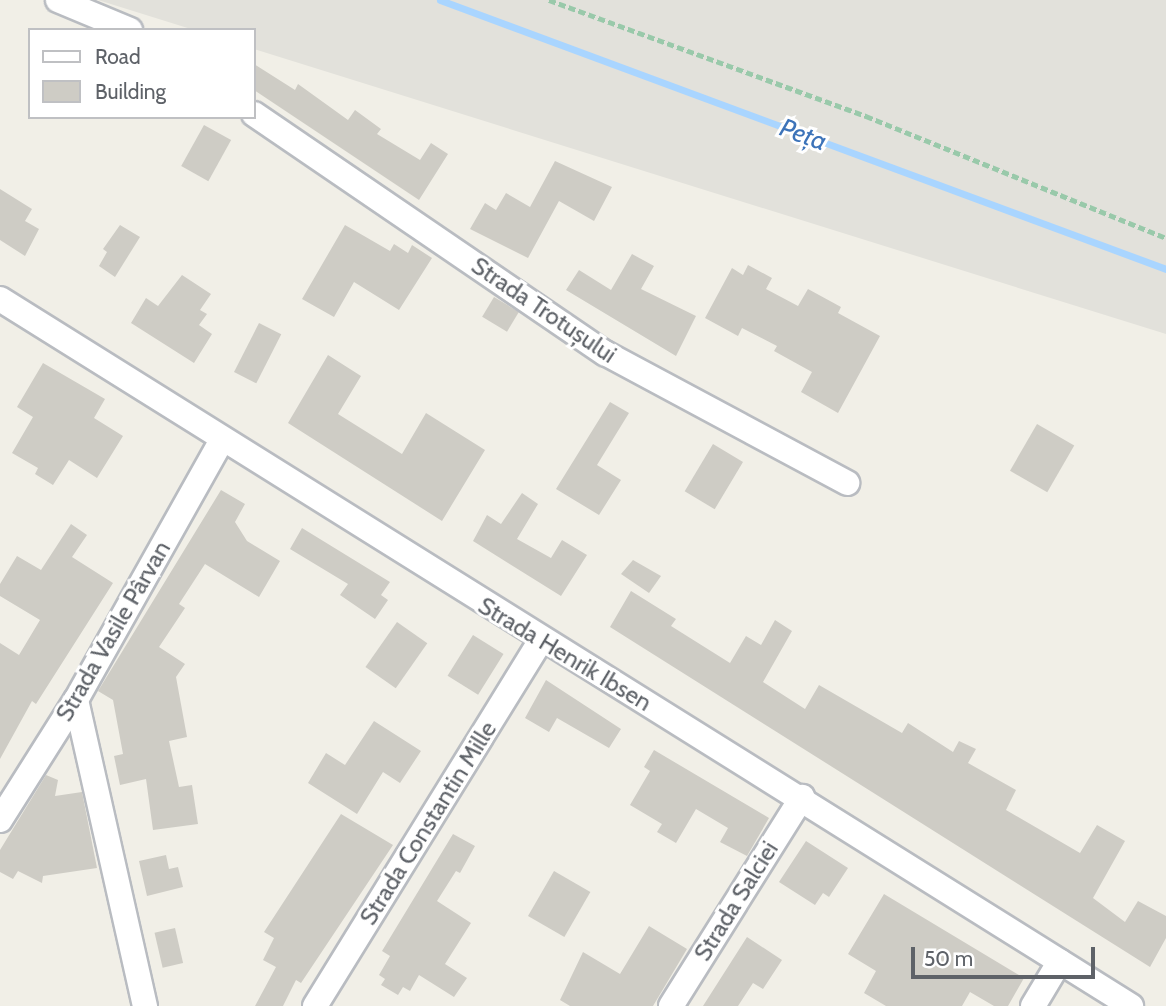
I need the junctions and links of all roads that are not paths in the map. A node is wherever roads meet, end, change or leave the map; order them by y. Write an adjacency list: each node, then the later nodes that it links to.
1 (58, 0): 2 (street)
2 (125, 28)
3 (256, 115): 6 (street, Strada Trotușului)
4 (0, 299): 5 (street, Strada Henrik Ibsen)
5 (222, 440): 7 (street, Strada Henrik Ibsen); 8 (street, Strada Vasile Pârvan)
6 (847, 483)
7 (541, 640): 9 (street, Strada Henrik Ibsen); 13 (street, Strada Constantin Mille)
8 (76, 700): 10 (street, Strada Vasile Pârvan); 12 (street)
9 (802, 797): 11 (street, Strada Henrik Ibsen); 14 (street, Strada Salciei)
10 (0, 820)
11 (1060, 961): 15 (street); 16 (street, Strada Henrik Ibsen)
12 (145, 1006)
13 (315, 1006)
14 (671, 1006)
15 (1032, 1006)
16 (1131, 1006)

